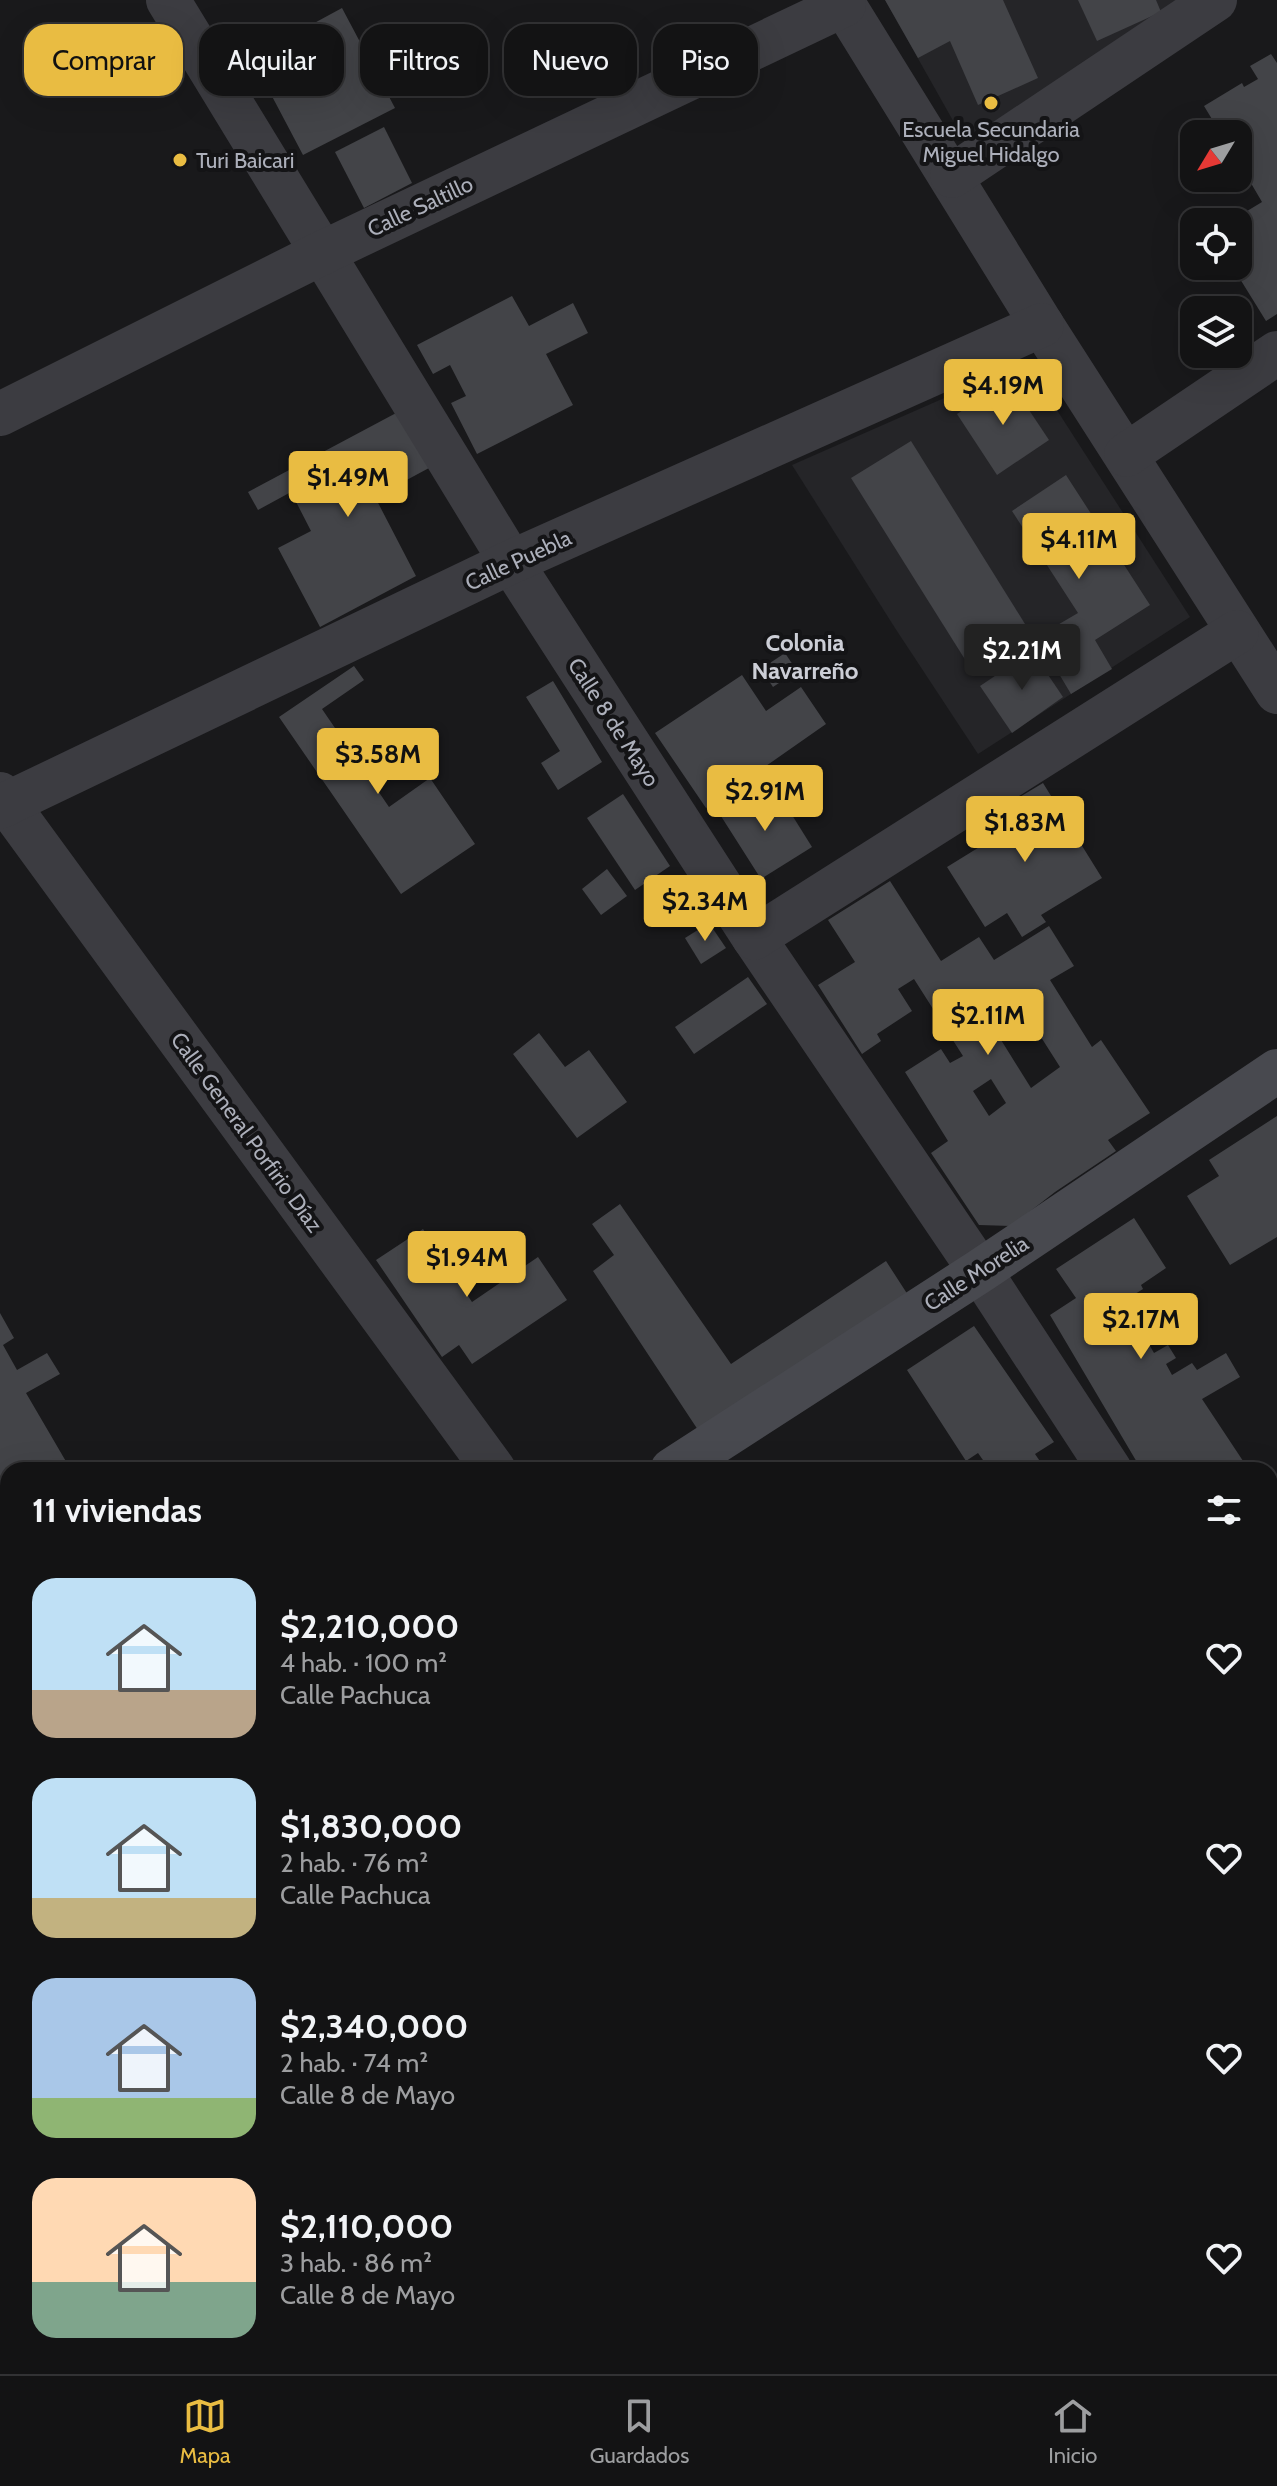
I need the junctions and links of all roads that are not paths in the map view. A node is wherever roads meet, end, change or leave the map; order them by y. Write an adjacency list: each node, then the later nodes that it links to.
1 (168, 0): 5 (street, Calle 8 de Mayo)
2 (1215, 0): 4 (street)
3 (843, 3): 4 (street); 5 (street, Calle Saltillo)
4 (952, 176): 6 (street)
5 (324, 252): 8 (street, Calle Saltillo); 10 (street, Calle 8 de Mayo)
6 (1042, 325): 9 (street); 10 (street, Calle Puebla)
7 (1277, 353): 9 (street)
8 (0, 414)
9 (1126, 455): 11 (street)
10 (511, 562): 13 (street, Calle Puebla); 14 (street, Calle 8 de Mayo)
11 (1237, 632): 12 (street); 14 (street)
12 (1277, 692)
13 (2, 802): 17 (street, Calle General Porfirio Díaz)
14 (754, 938): 16 (street, Calle 8 de Mayo)
15 (1277, 1071): 16 (street, Calle Morelia)
16 (980, 1271): 18 (street, Calle Morelia); 19 (street, Calle 8 de Mayo)
17 (488, 1462)
18 (684, 1462)
19 (1105, 1462)

